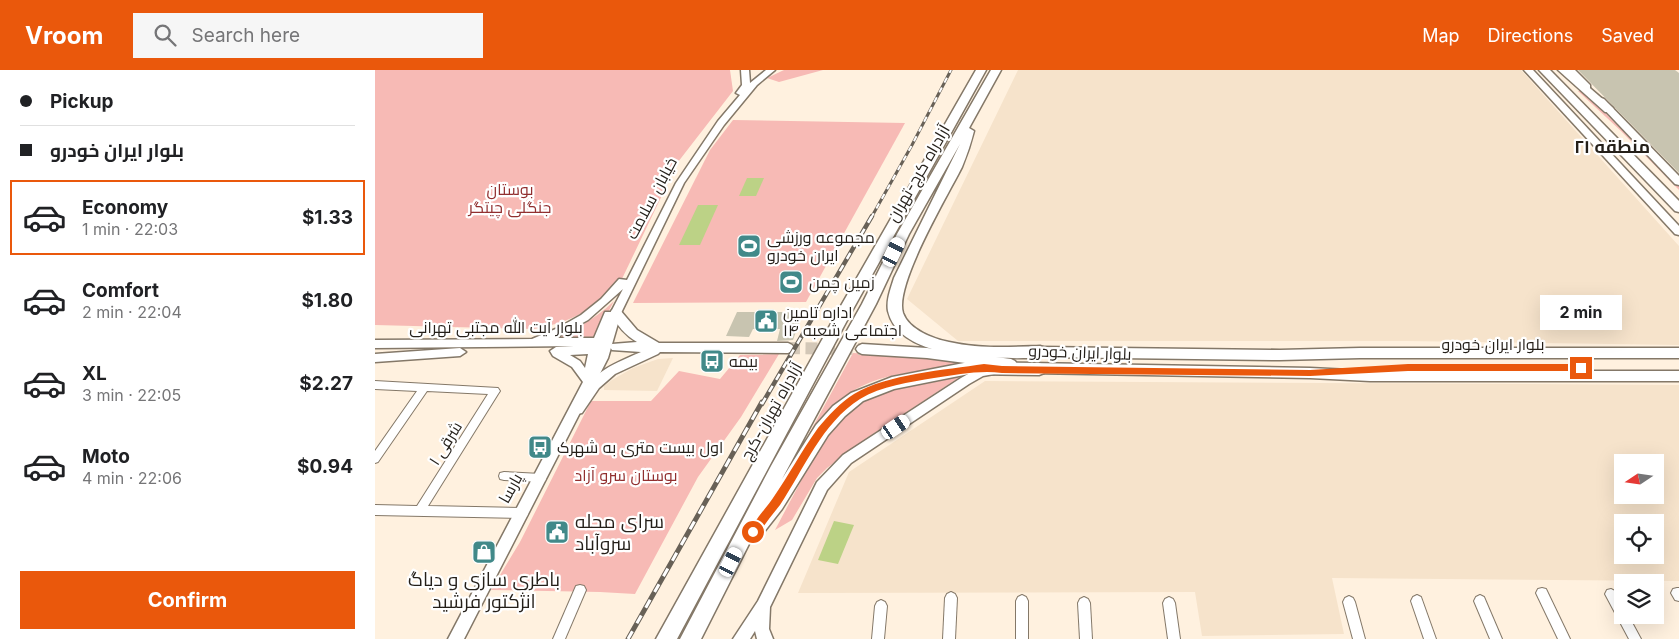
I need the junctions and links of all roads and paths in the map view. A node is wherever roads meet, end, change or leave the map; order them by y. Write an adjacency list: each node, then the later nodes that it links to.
1 (745, 70): 21 (main road, خیابان سلامت)
2 (771, 70): 22 (main road, خیابان سلامت)
3 (981, 70): 69 (highway, آزادراه تهران-کرج)
4 (996, 70): 11 (highway, آزادراه کرج-تهران)
5 (1528, 70): 13 (main road)
6 (1536, 70): 13 (main road)
7 (1544, 70): 17 (highway)
8 (1556, 70): 15 (highway)
9 (1563, 70): 12 (highway)
10 (1570, 70): 12 (main road)
11 (977, 106): 30 (highway); 53 (highway, آزادراه کرج-تهران)
12 (1609, 110): 14 (main road)
13 (1571, 118): 16 (main road)
14 (1679, 182)
15 (1679, 196)
16 (1649, 200): 18 (main road); 19 (main road); 20 (main road)
17 (1679, 208)
18 (1679, 226)
19 (1679, 232)
20 (1679, 238)
21 (623, 282): 24 (main road); 25 (main road, خیابان سلامت)
22 (616, 313): 25 (main road, خیابان سلامت); 26 (main road)
23 (375, 344): 24 (main road, بلوار آیت الله مجتبی تهرانی)
24 (521, 344): 25 (main road, بلوار آیت الله مجتبی تهرانی)
25 (604, 348): 26 (main road); 29 (main road, بلوار آیت الله مجتبی تهرانی); 43 (main road, پارسا); 46 (main road, پارسا)
26 (661, 348): 27 (main road); 46 (main road)
27 (788, 348)
28 (862, 349): 39 (main road, بلوار ایران خودرو)
29 (549, 351): 34 (main road, بلوار آیت الله مجتبی تهرانی); 43 (main road)
30 (1041, 352): 31 (main road, بلوار ایران خودرو)
31 (1130, 352): 33 (main road, بلوار ایران خودرو); 40 (main road)
32 (1679, 353): 33 (main road, بلوار ایران خودرو)
33 (1306, 356): 36 (main road, بلوار ایران خودرو)
34 (375, 358)
35 (1679, 361): 36 (main road, بلوار ایران خودرو)
36 (1485, 364): 37 (main road, بلوار ایران خودرو); 41 (main road, بلوار ایران خودرو)
37 (1679, 368)
38 (1002, 370): 39 (highway); 53 (highway); 64 (main road)
39 (1039, 370): 40 (main road, بلوار ایران خودرو)
40 (1132, 370): 41 (main road, بلوار ایران خودرو)
41 (1310, 373): 42 (main road, بلوار ایران خودرو)
42 (1679, 376)
43 (587, 379): 49 (main road, پارسا)
44 (375, 385): 45 (street)
45 (425, 388): 47 (street); 51 (street, ۱ شرقی)
46 (577, 410): 49 (main road, پارسا)
47 (375, 459)
48 (504, 476): 49 (street)
49 (538, 478): 52 (main road, پارسا)
50 (375, 510): 51 (street)
51 (420, 510): 52 (street)
52 (519, 513): 66 (main road, پارسا); 67 (main road, پارسا)
53 (731, 562): 70 (highway, آزادراه کرج-تهران)
54 (580, 590): 68 (street)
55 (1542, 593): 81 (street)
56 (1611, 594): 82 (street)
57 (951, 598): 74 (street)
58 (1022, 601): 75 (street)
59 (1084, 602): 76 (street)
60 (1349, 602): 78 (street)
61 (1417, 602): 79 (street)
62 (1479, 602): 80 (street)
63 (1169, 603): 77 (street)
64 (763, 606): 71 (main road); 72 (main road)
65 (881, 606): 73 (street)
66 (448, 639)
67 (456, 639)
68 (559, 639)
69 (666, 639)
70 (690, 639)
71 (741, 639)
72 (765, 639)
73 (878, 639)
74 (949, 639)
75 (1022, 639)
76 (1085, 639)
77 (1174, 639)
78 (1359, 639)
79 (1430, 639)
80 (1496, 639)
81 (1564, 639)
82 (1635, 639)

